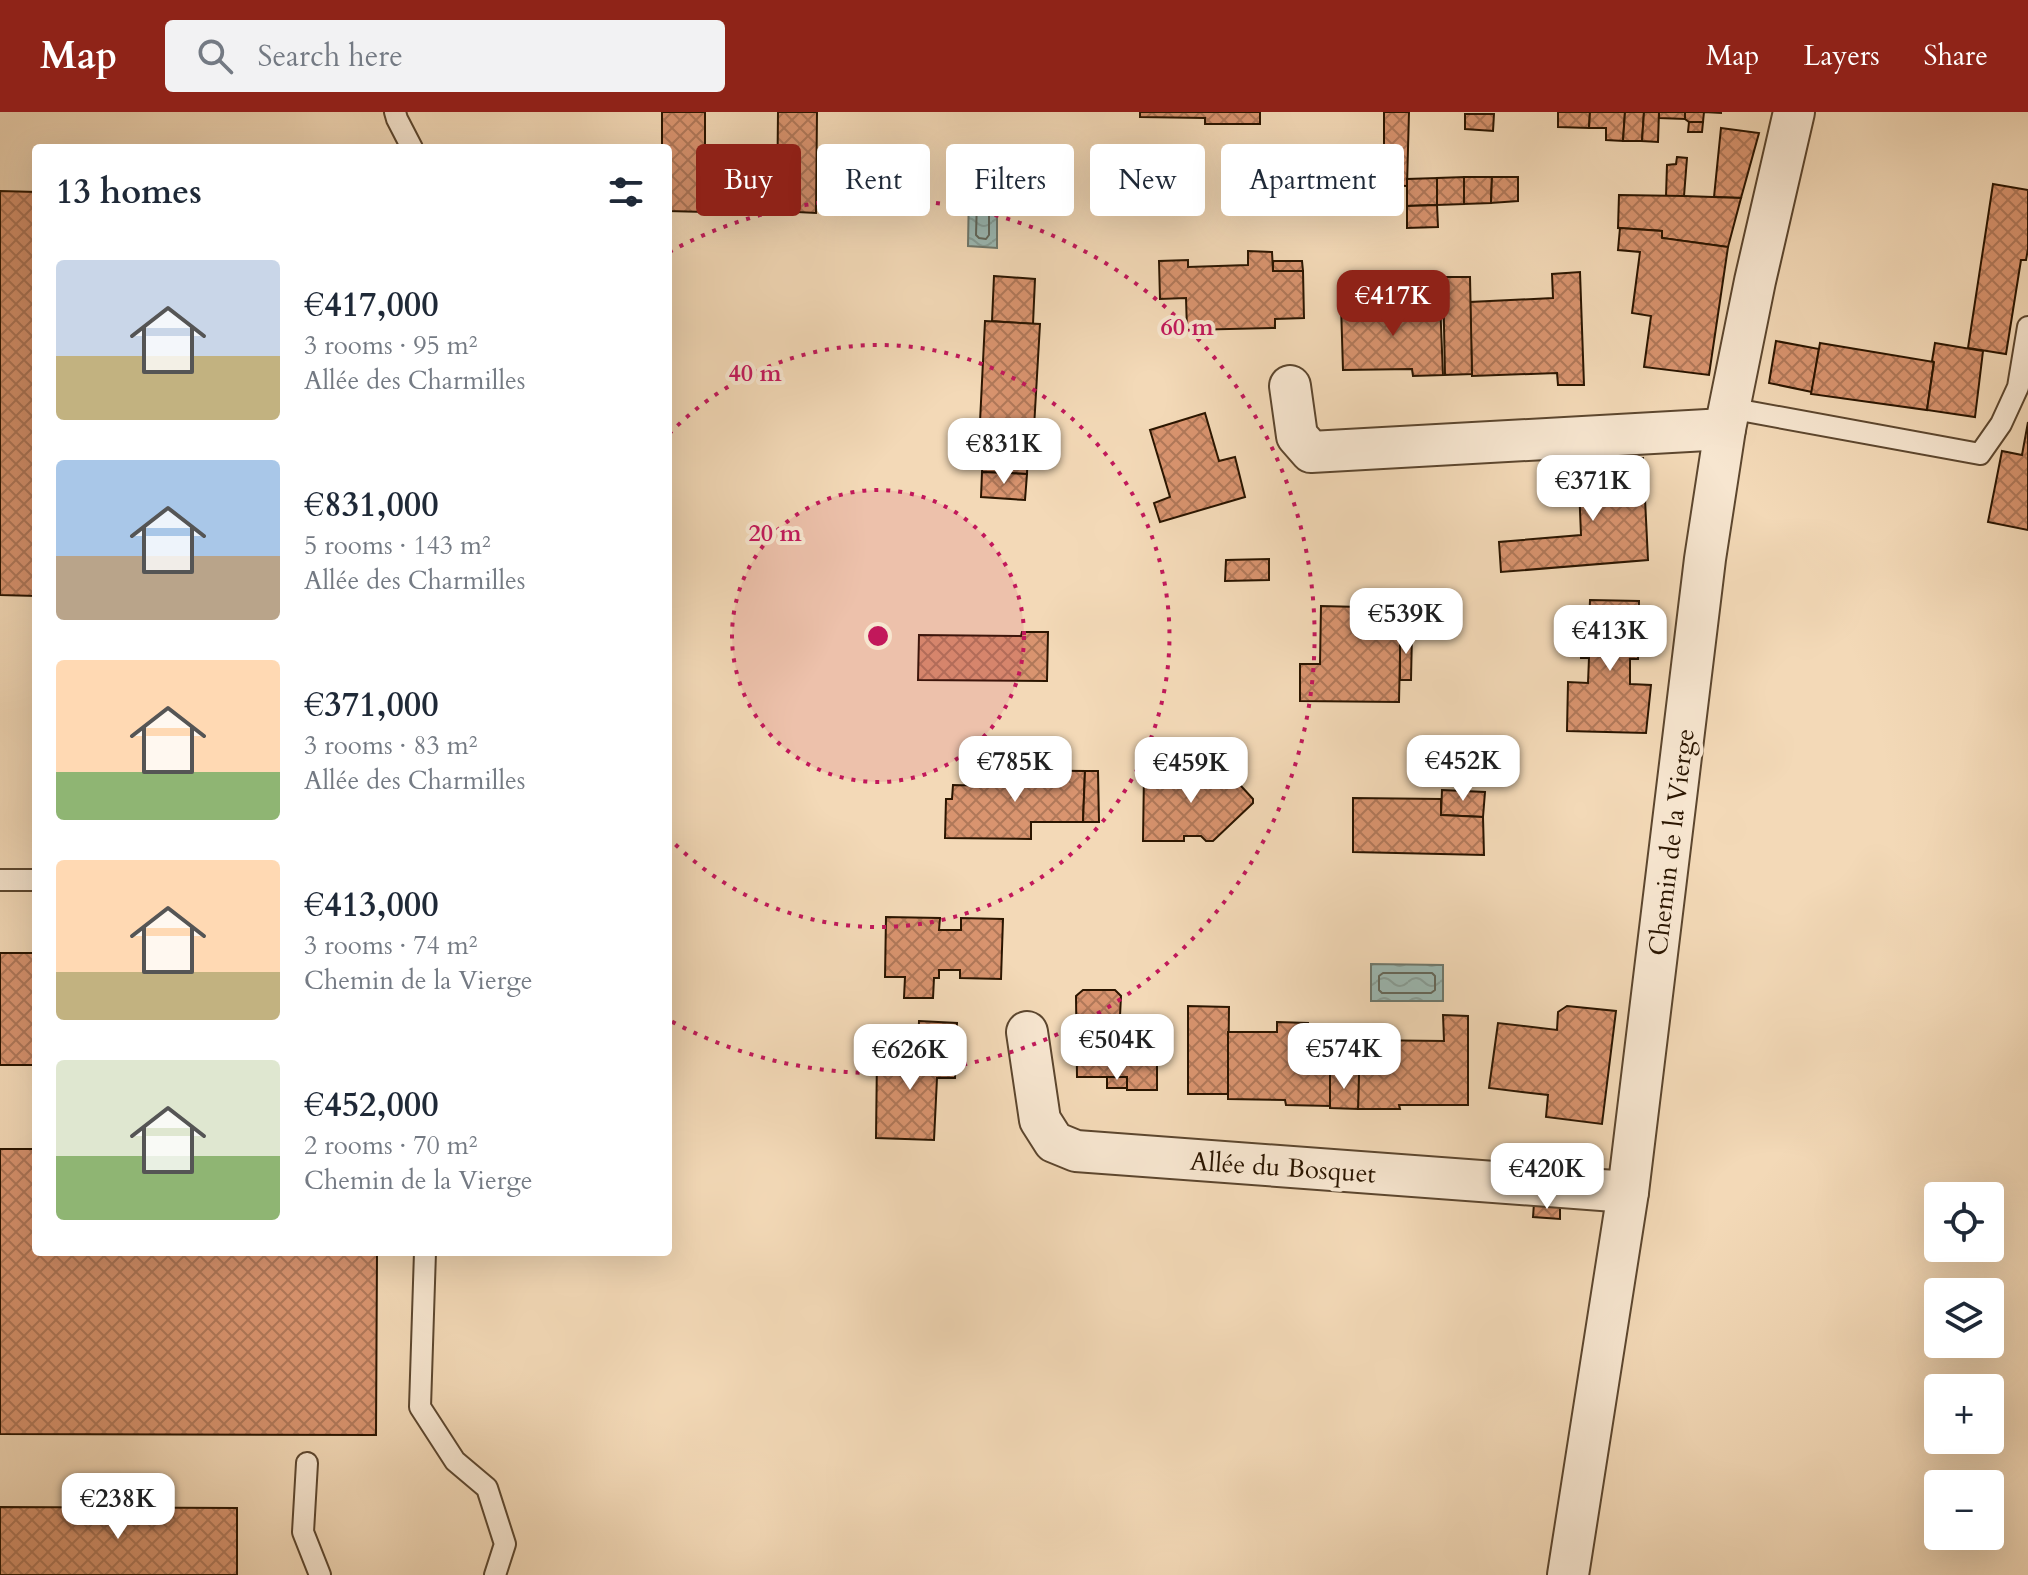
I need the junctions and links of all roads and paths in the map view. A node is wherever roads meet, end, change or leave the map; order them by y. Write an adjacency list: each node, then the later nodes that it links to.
1 (395, 112): 3 (lane)
2 (1794, 112): 6 (street, Chemin de la Vierge)
3 (410, 144)
4 (2028, 327): 6 (lane)
5 (1290, 386): 6 (street)
6 (1727, 418): 10 (street, Chemin de la Vierge)
7 (0, 880): 8 (lane)
8 (32, 880)
9 (1027, 1032): 10 (street, Allée du Bosquet)
10 (1628, 1192): 15 (street, Chemin de la Vierge)
11 (425, 1256): 14 (lane)
12 (307, 1463): 13 (lane)
13 (320, 1575)
14 (495, 1575)
15 (1568, 1575)

